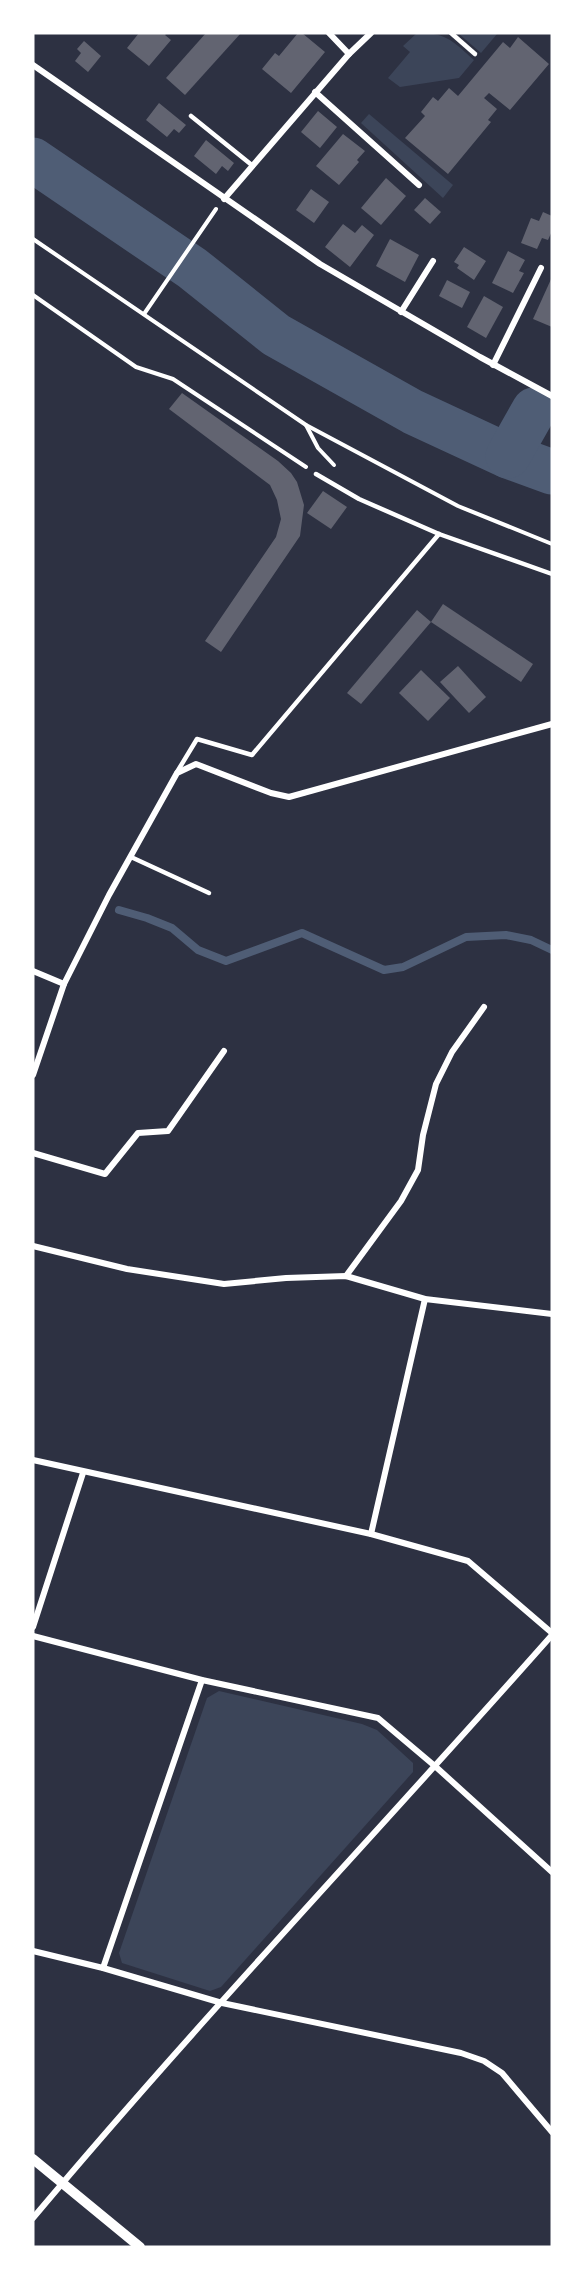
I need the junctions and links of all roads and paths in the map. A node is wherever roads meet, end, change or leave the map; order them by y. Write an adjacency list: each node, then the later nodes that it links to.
1 (329, 33): 4 (street)
2 (371, 33): 4 (street)
3 (451, 33): 5 (lane)
4 (349, 54): 7 (street)
5 (475, 54)
6 (33, 65): 11 (street)
7 (315, 92): 9 (street); 10 (street)
8 (191, 116): 9 (lane)
9 (253, 166): 11 (street)
10 (419, 185)
11 (222, 202): 16 (street); 17 (path)
12 (33, 239): 17 (path)
13 (433, 261): 16 (street)
14 (541, 268): 18 (street)
15 (33, 295): 22 (path)
16 (401, 312): 18 (street)
17 (144, 314): 20 (path)
18 (492, 365): 19 (street)
19 (552, 396)
20 (306, 425): 21 (path); 24 (path)
21 (340, 471)
22 (316, 474): 23 (lane)
23 (439, 534): 25 (lane); 27 (lane)
24 (552, 544)
25 (552, 574)
26 (552, 724): 27 (street)
27 (177, 773): 28 (street)
28 (131, 857): 29 (lane); 31 (street)
29 (209, 893)
30 (33, 971): 31 (street)
31 (64, 984): 34 (street)
32 (484, 1007): 37 (street)
33 (224, 1051): 35 (street)
34 (33, 1075)
35 (33, 1153)
36 (33, 1246): 37 (street)
37 (346, 1276): 38 (street)
38 (425, 1299): 39 (street); 42 (street)
39 (552, 1314)
40 (33, 1460): 41 (street)
41 (83, 1473): 42 (street); 43 (street)
42 (371, 1534): 44 (street)
43 (33, 1627)
44 (552, 1634): 47 (street)
45 (33, 1636): 46 (street)
46 (202, 1680): 47 (street); 50 (street)
47 (436, 1767): 48 (street); 51 (street)
48 (552, 1872)
49 (33, 1951): 50 (street)
50 (103, 1968): 51 (street)
51 (222, 2003): 52 (street); 54 (street)
52 (552, 2132)
53 (33, 2159): 54 (street)
54 (62, 2183): 55 (street); 56 (street)
55 (33, 2218)
56 (140, 2247)

